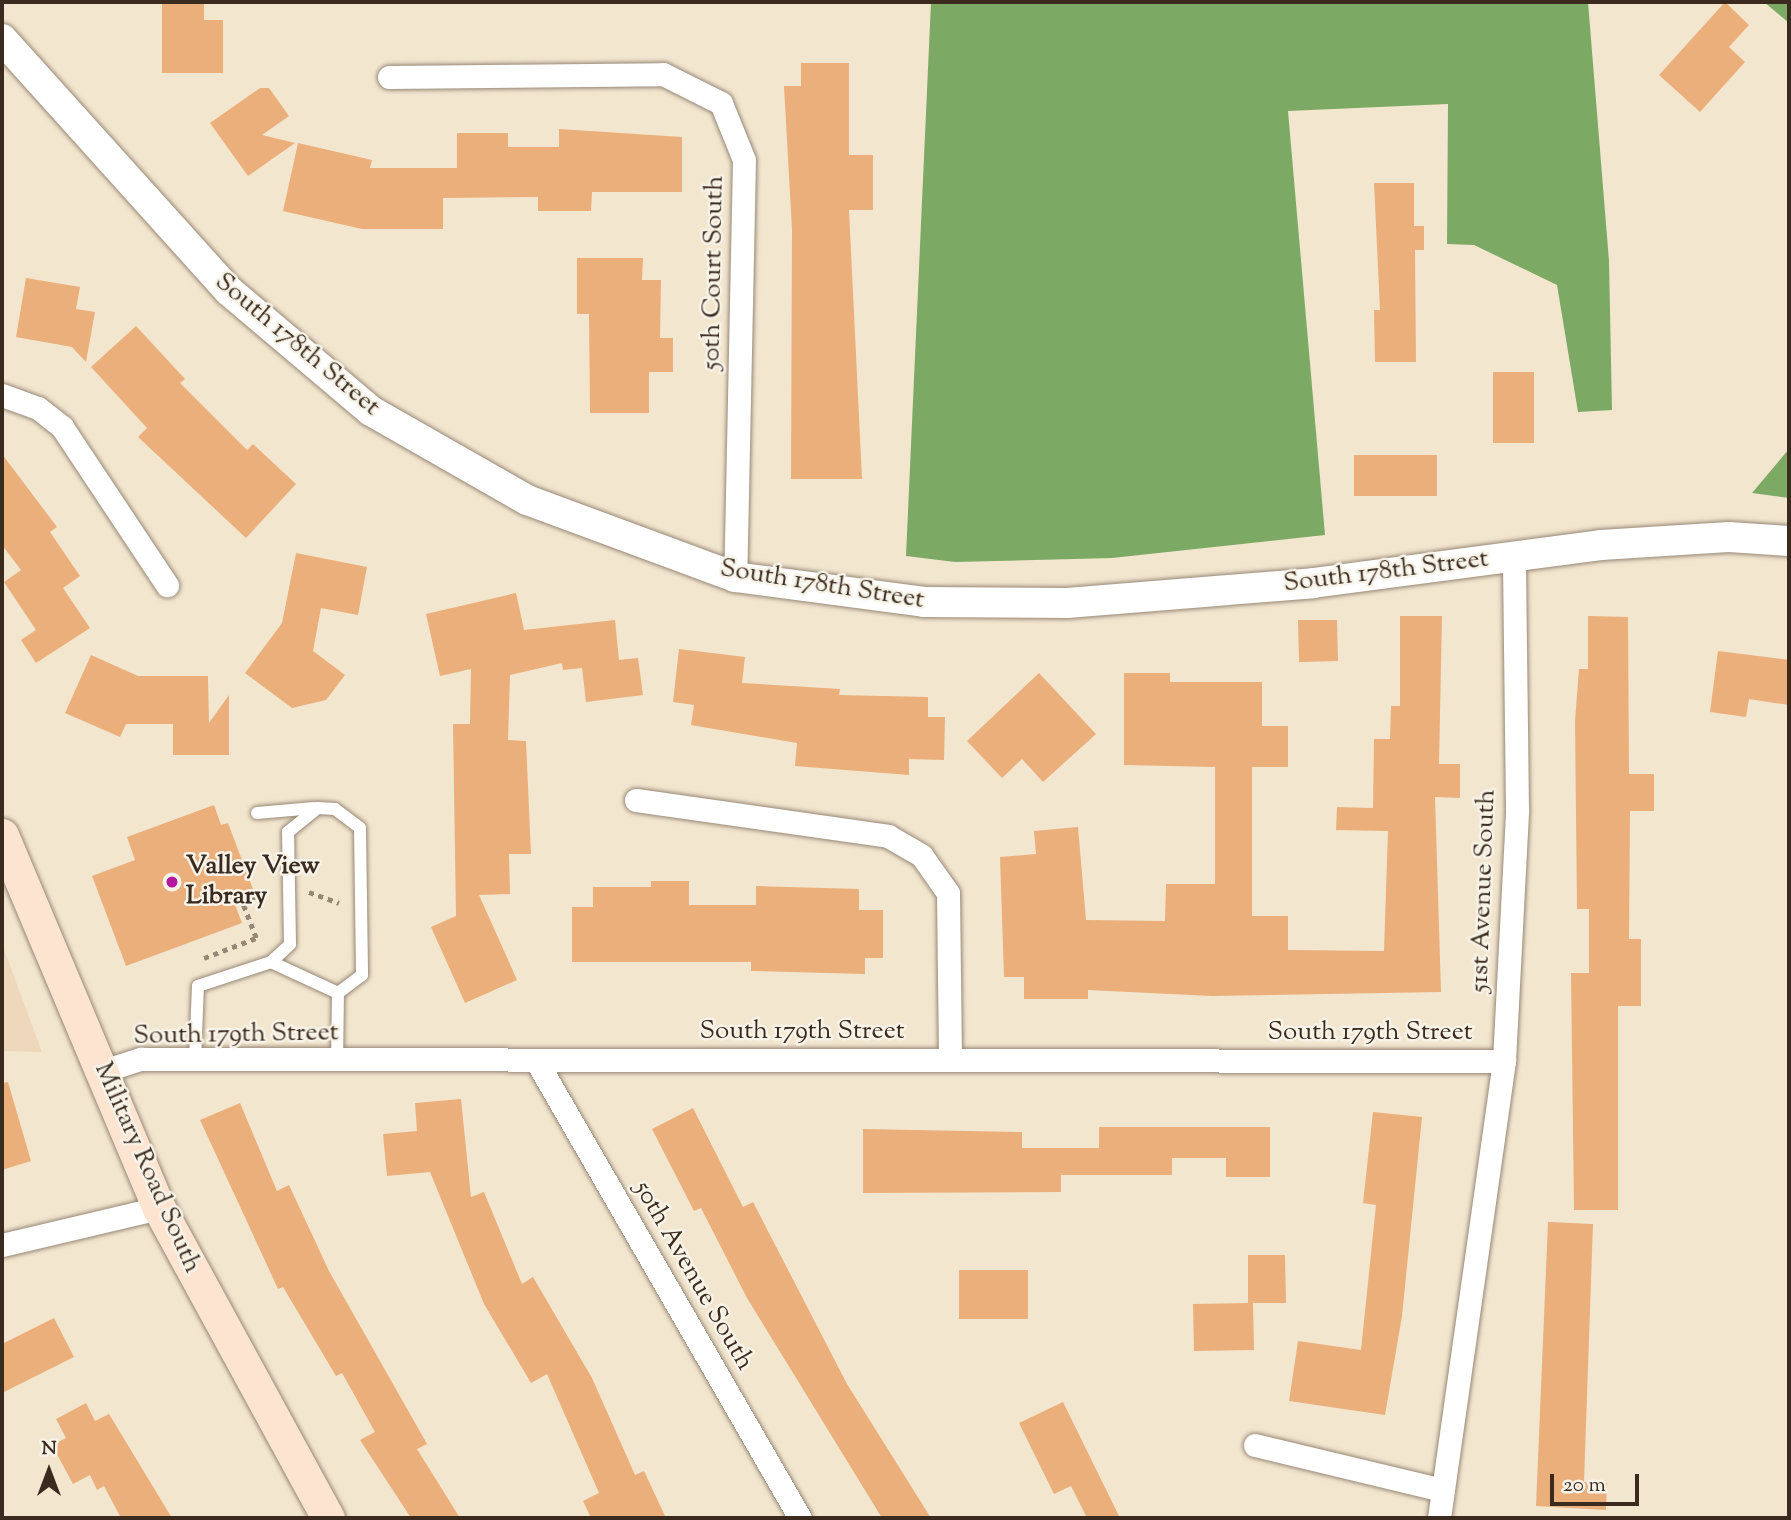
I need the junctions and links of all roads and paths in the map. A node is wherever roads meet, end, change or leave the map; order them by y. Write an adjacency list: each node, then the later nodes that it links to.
1 (2, 39): 6 (street, South 178th Street)
2 (389, 77): 6 (street, 50th Court South)
3 (2, 395): 7 (street)
4 (1789, 541): 5 (street, South 178th Street)
5 (1514, 555): 6 (street, South 178th Street); 23 (street, 51st Avenue South)
6 (736, 578)
7 (167, 585)
8 (636, 800): 20 (street)
9 (318, 808): 10 (lane); 18 (lane); 19 (lane)
10 (257, 813)
11 (3, 834): 25 (main road, Military Road South)
12 (268, 891): 16 (path)
13 (239, 895): 16 (path)
14 (317, 895): 15 (path)
15 (328, 896)
16 (242, 902): 17 (path)
17 (204, 958)
18 (271, 962): 19 (lane); 21 (lane)
19 (338, 993): 22 (lane)
20 (950, 1059): 23 (street, South 179th Street); 24 (street, South 179th Street)
21 (195, 1060): 22 (street, South 179th Street); 25 (street, South 179th Street)
22 (337, 1061): 24 (street, South 179th Street)
23 (1504, 1061): 29 (street, 51st Avenue South)
24 (537, 1062): 31 (street, 50th Avenue South)
25 (103, 1071): 26 (main road, Military Road South)
26 (159, 1208): 27 (street); 30 (main road, Military Road South)
27 (2, 1245)
28 (1255, 1445): 29 (street)
29 (1443, 1490): 32 (street, 51st Avenue South)
30 (328, 1518)
31 (800, 1518)
32 (1439, 1518)

